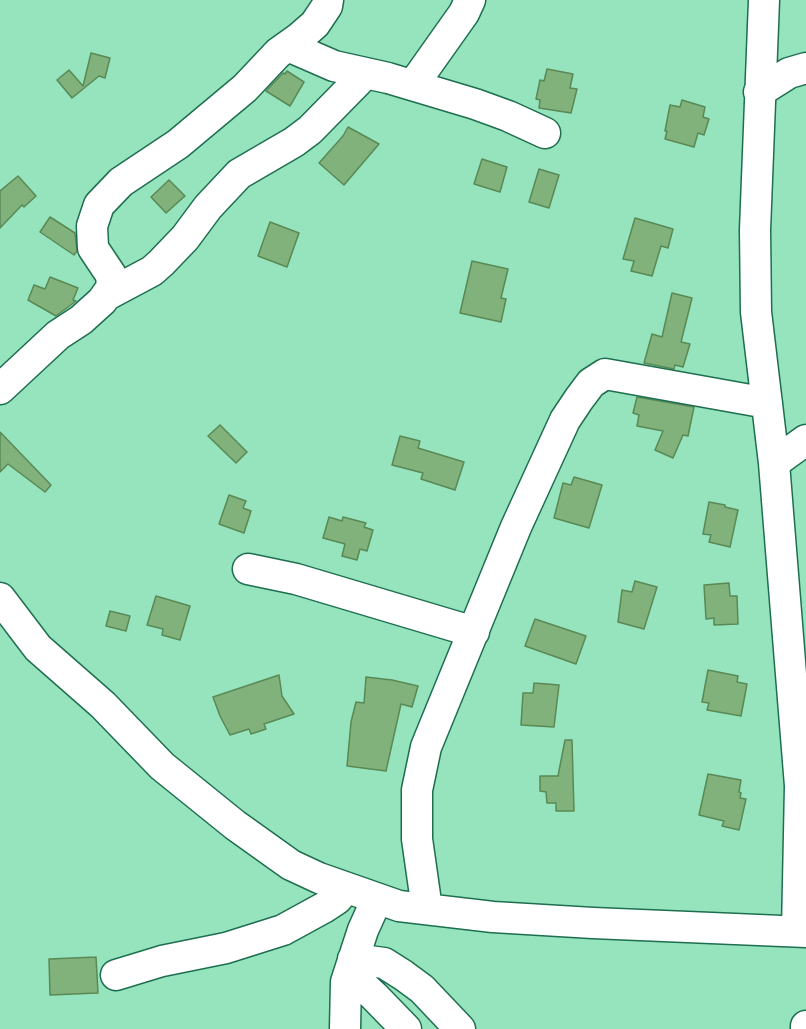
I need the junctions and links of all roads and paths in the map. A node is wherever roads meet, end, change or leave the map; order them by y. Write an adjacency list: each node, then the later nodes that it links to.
1 (328, 0): 4 (street)
2 (470, 0): 7 (street)
3 (764, 0): 8 (street)
4 (288, 46): 6 (street); 10 (street)
5 (806, 68): 8 (street)
6 (365, 74): 7 (street); 10 (street)
7 (413, 85): 9 (street)
8 (759, 92): 12 (street)
9 (545, 133)
10 (107, 295): 11 (street)
11 (0, 389)
12 (767, 403): 14 (street); 17 (street)
13 (806, 440): 14 (street)
14 (774, 463): 21 (street)
15 (248, 569): 17 (street)
16 (0, 598): 18 (street)
17 (474, 632): 20 (street)
18 (346, 888): 19 (street); 23 (street)
19 (377, 898): 20 (street); 22 (street)
20 (427, 909): 21 (street)
21 (801, 931)
22 (351, 966): 24 (street); 25 (street); 26 (street)
23 (116, 975)
24 (345, 1029)
25 (406, 1029)
26 (460, 1029)

